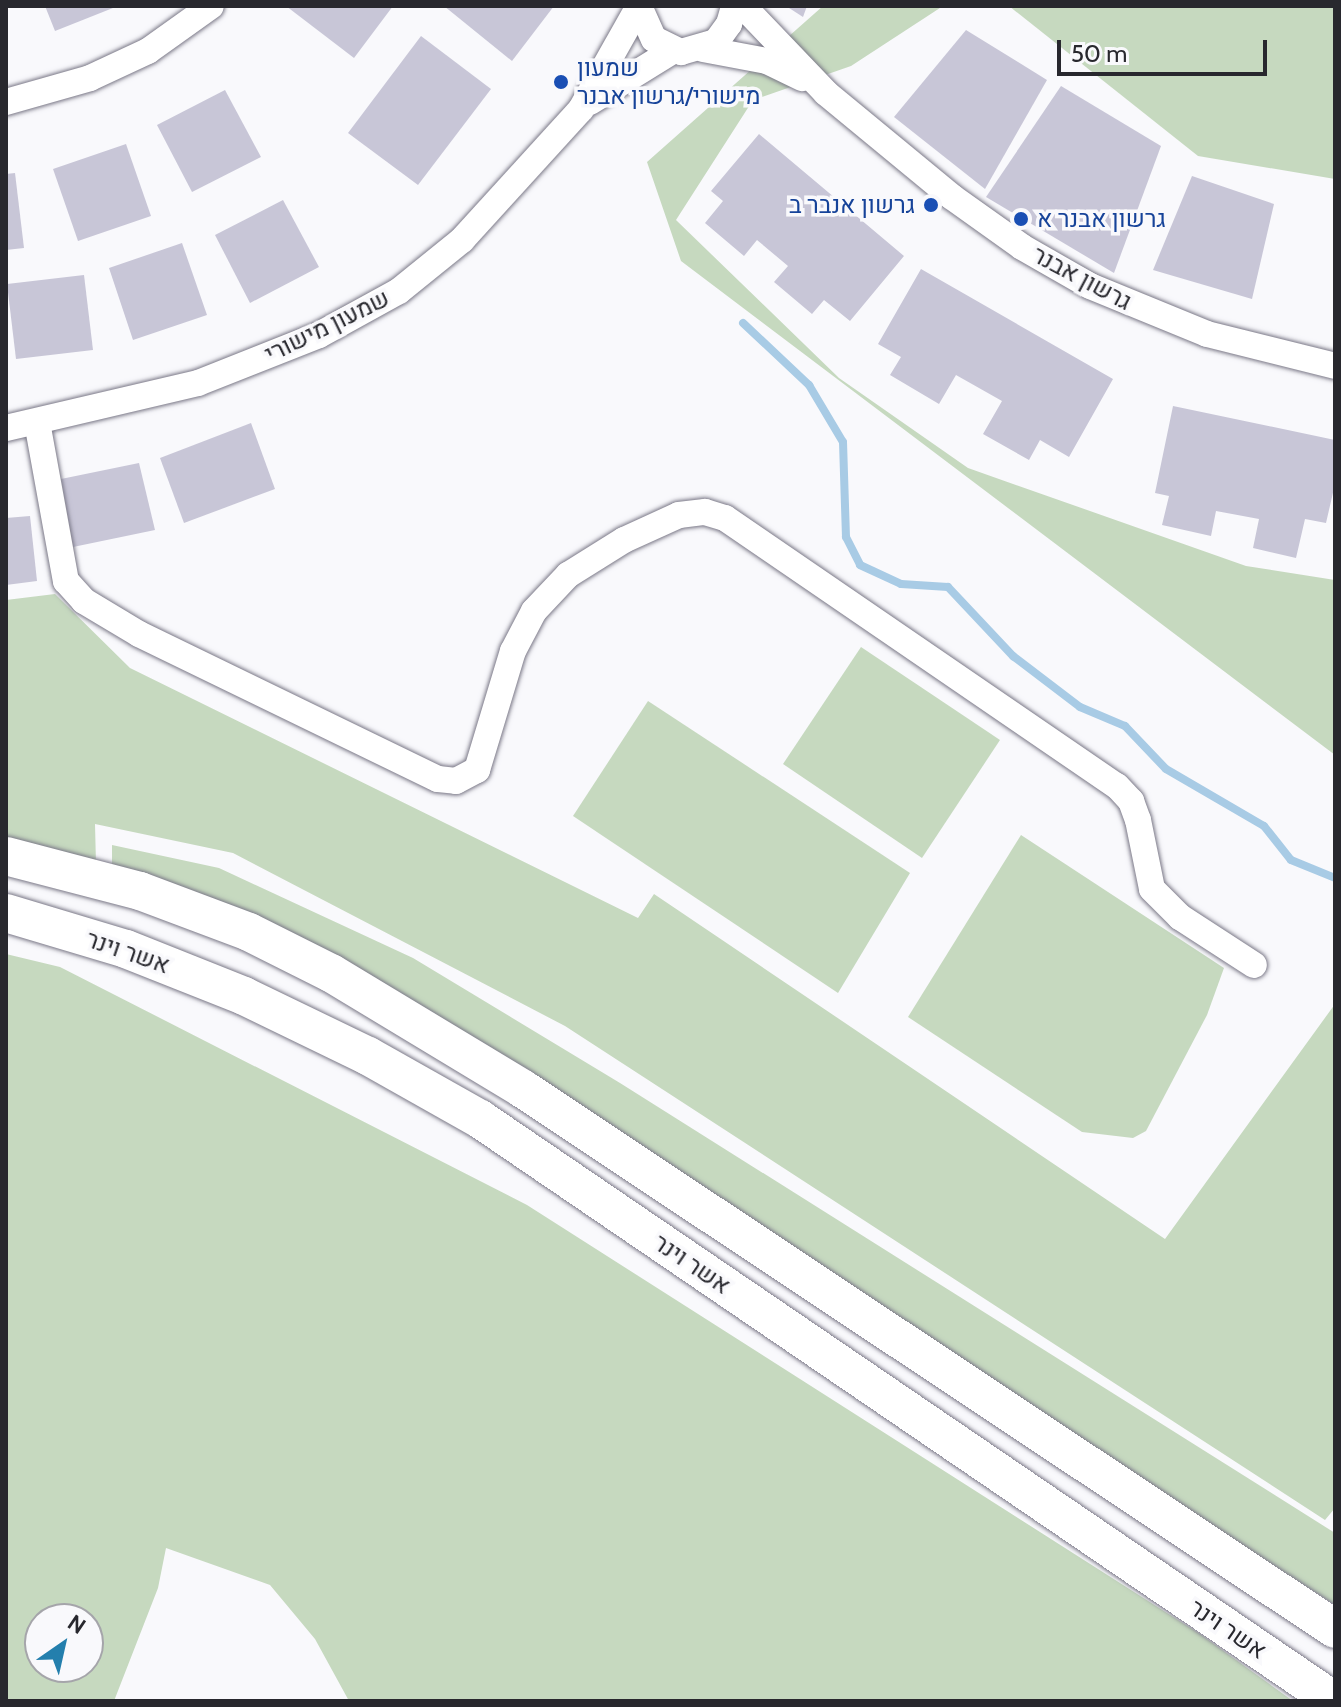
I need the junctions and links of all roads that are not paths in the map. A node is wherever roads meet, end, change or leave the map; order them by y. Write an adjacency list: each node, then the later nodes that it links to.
1 (211, 6): 8 (street)
2 (639, 6): 6 (street); 9 (street, שמעון מישורי)
3 (734, 6): 5 (street)
4 (743, 6): 7 (street, גרשון אבנר)
5 (703, 49): 6 (street, גרשון אבנר); 7 (street, גרשון אבנר)
6 (674, 50): 9 (street, שמעון מישורי)
7 (826, 93): 10 (street, גרשון אבנר)
8 (6, 102)
9 (581, 109): 11 (street, שמעון מישורי)
10 (1335, 366)
11 (37, 422): 12 (street, שמעון מישורי); 15 (street)
12 (6, 428)
13 (6, 856): 16 (main road)
14 (6, 913): 17 (main road, אשר וינר)
15 (1254, 965)
16 (1335, 1629)
17 (1334, 1701)

